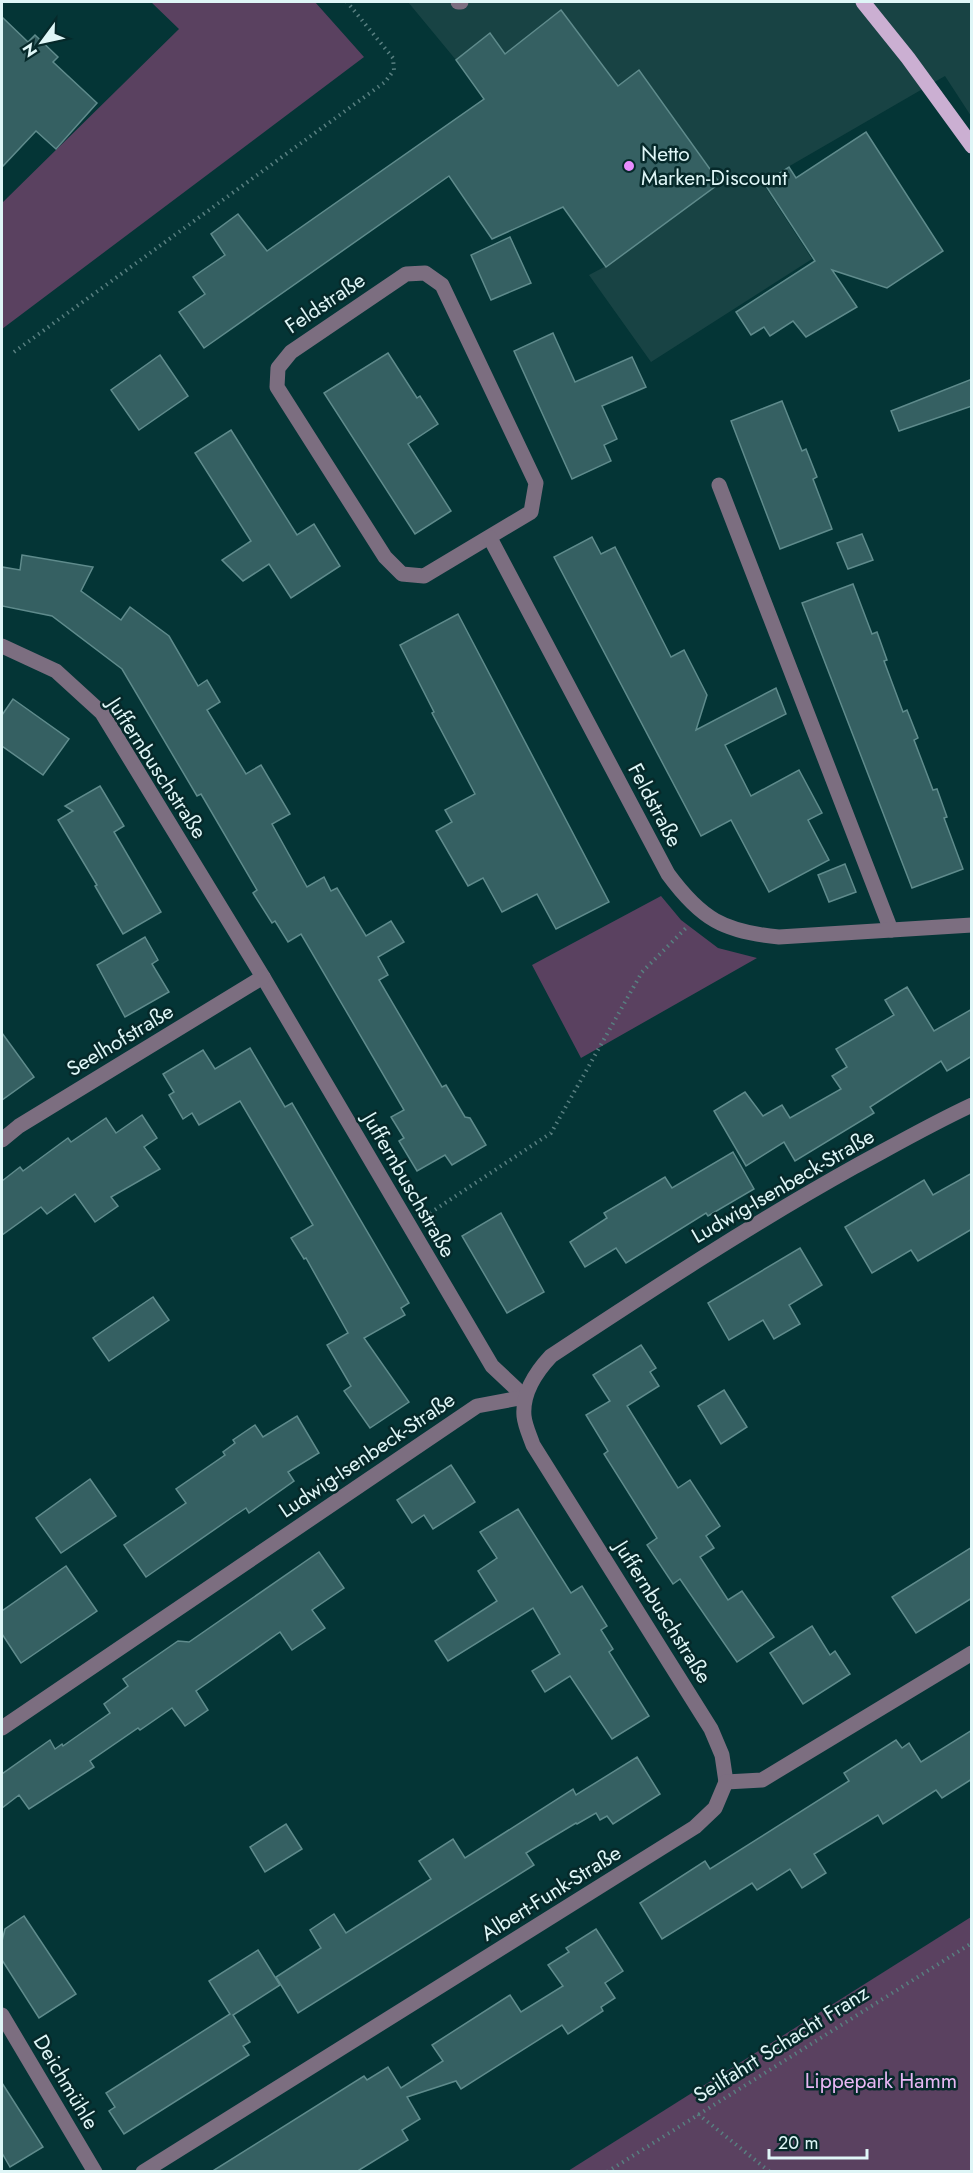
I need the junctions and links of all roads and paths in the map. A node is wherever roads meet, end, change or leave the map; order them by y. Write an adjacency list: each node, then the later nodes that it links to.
1 (347, 2): 4 (path)
2 (863, 2): 3 (main road)
3 (972, 146)
4 (14, 352)
5 (719, 485): 10 (street)
6 (490, 537): 6 (street, Feldstraße); 8 (street, Feldstraße)
7 (2, 646): 11 (street, Juffernbuschstraße)
8 (700, 912): 10 (street, Feldstraße); 14 (path)
9 (972, 925): 10 (street, Feldstraße)
10 (891, 930)
11 (262, 977): 13 (street, Seelhofstraße); 14 (street, Juffernbuschstraße)
12 (972, 1106): 15 (street, Ludwig-Isenbeck-Straße)
13 (2, 1140)
14 (410, 1227): 15 (street, Juffernbuschstraße)
15 (525, 1397): 17 (street, Ludwig-Isenbeck-Straße); 18 (street, Juffernbuschstraße)
16 (972, 1653): 18 (street)
17 (2, 1728)
18 (726, 1782): 23 (street, Albert-Funk-Straße)
19 (972, 1943): 21 (path, Seilfahrt Schacht Franz)
20 (2, 2015): 22 (street, Deichmühle)
21 (698, 2114): 24 (path, Seilfahrt Schacht Franz); 25 (path)
22 (95, 2172)
23 (143, 2172)
24 (607, 2172)
25 (770, 2172)

